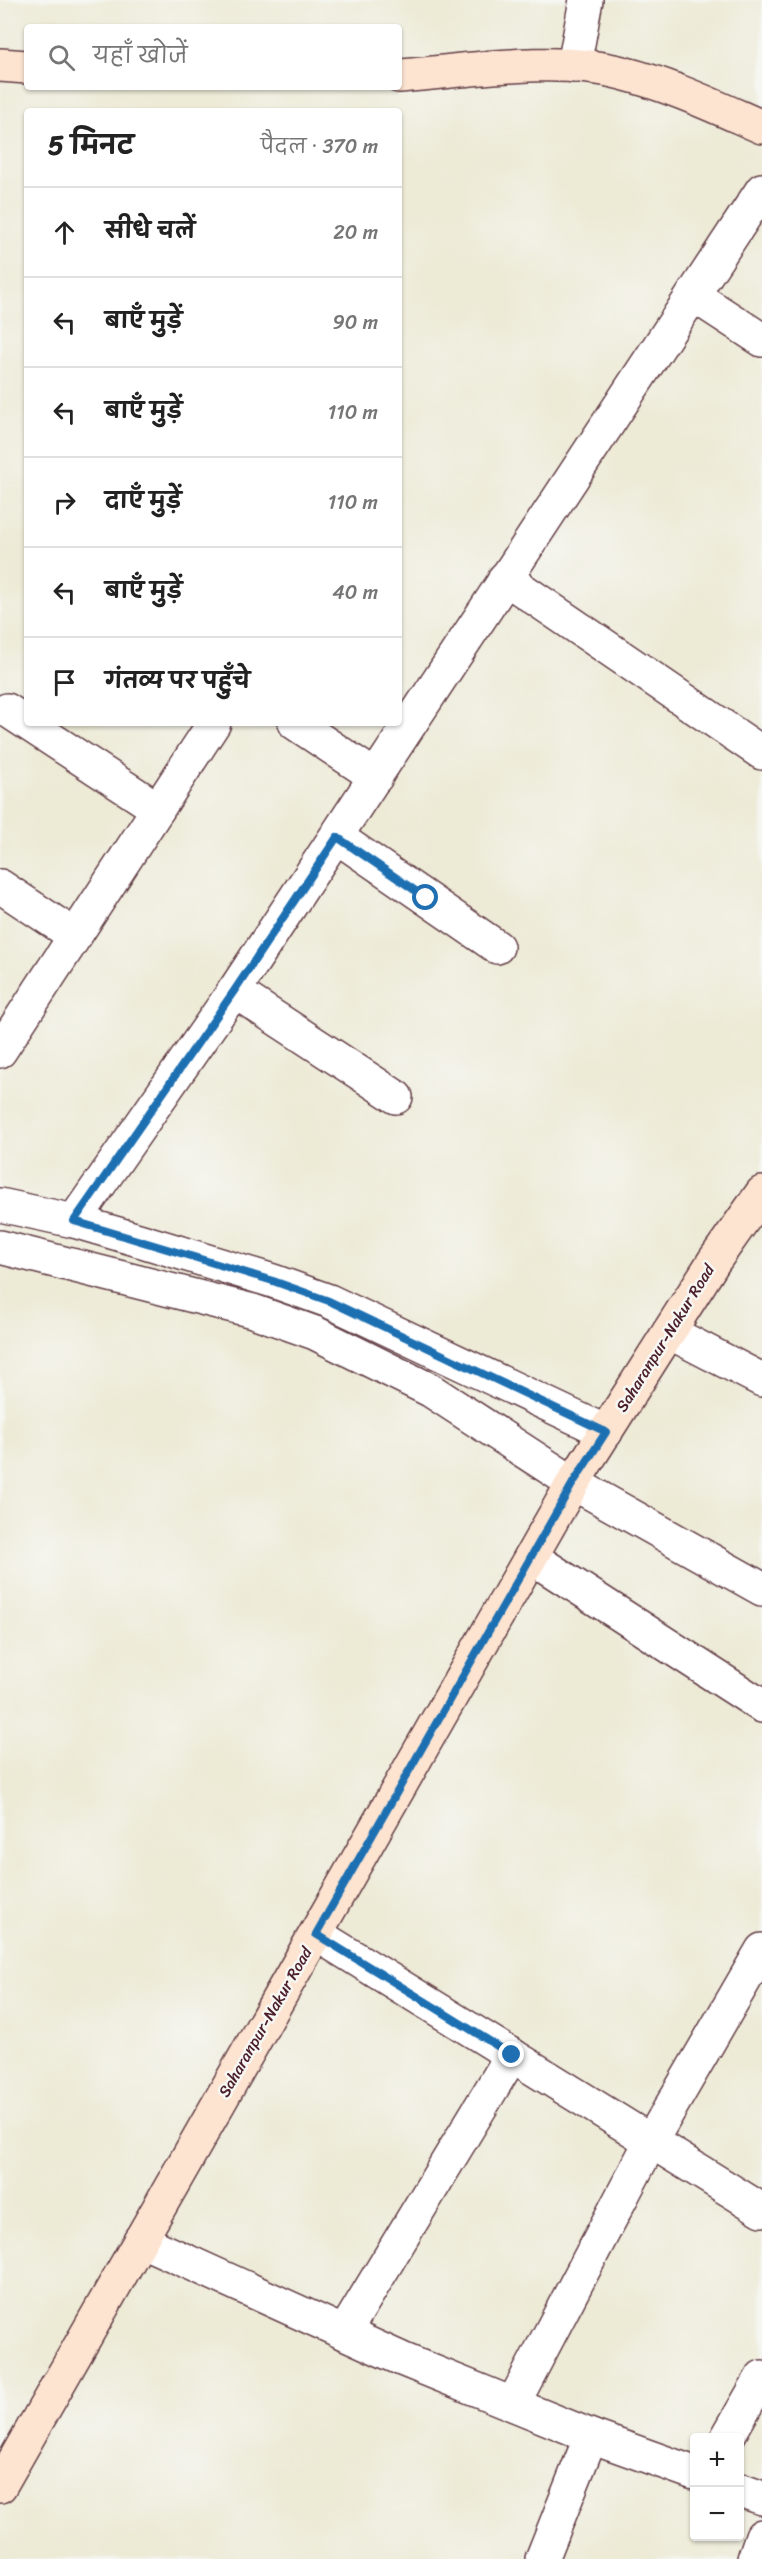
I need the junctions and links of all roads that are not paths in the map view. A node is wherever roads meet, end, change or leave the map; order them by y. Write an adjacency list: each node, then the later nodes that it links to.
1 (586, 0): 3 (street)
2 (0, 65): 4 (main road)
3 (574, 66): 5 (main road); 6 (main road)
4 (24, 67)
5 (402, 76)
6 (762, 127)
7 (762, 190): 8 (street)
8 (693, 295): 9 (street); 10 (street)
9 (762, 340)
10 (505, 578): 16 (street); 17 (street)
11 (7, 710): 12 (street)
12 (24, 721)
13 (31, 726): 18 (street)
14 (212, 726): 18 (street)
15 (300, 726): 17 (street)
16 (762, 753)
17 (376, 777): 19 (street)
18 (158, 809): 21 (street)
19 (337, 837): 22 (street); 23 (street)
20 (0, 886): 21 (street)
21 (75, 936): 24 (street)
22 (497, 947)
23 (234, 991): 25 (street); 28 (street)
24 (0, 1051)
25 (396, 1097)
26 (762, 1193): 30 (main road, Saharanpur-Nakur Road)
27 (0, 1205): 28 (street)
28 (74, 1221): 32 (street)
29 (0, 1247): 33 (street)
30 (669, 1332): 31 (street); 32 (main road, Saharanpur-Nakur Road)
31 (762, 1380)
32 (606, 1432): 33 (main road, Saharanpur-Nakur Road)
33 (573, 1483): 34 (main road, Saharanpur-Nakur Road); 35 (street)
34 (531, 1557): 36 (street); 37 (main road, Saharanpur-Nakur Road)
35 (762, 1589)
36 (762, 1706)
37 (316, 1934): 39 (street); 42 (main road, Saharanpur-Nakur Road)
38 (762, 1950): 40 (street)
39 (512, 2055): 40 (street); 43 (street)
40 (651, 2141): 41 (street); 45 (street)
41 (762, 2210)
42 (140, 2240): 43 (street); 49 (main road, Saharanpur-Nakur Road)
43 (344, 2333): 45 (street)
44 (762, 2377): 46 (street)
45 (513, 2404): 47 (street)
46 (730, 2433)
47 (591, 2436): 48 (street); 53 (street)
48 (690, 2473)
49 (0, 2486)
50 (744, 2491): 51 (street)
51 (762, 2498)
52 (762, 2536): 54 (street)
53 (542, 2559)
54 (754, 2559)

